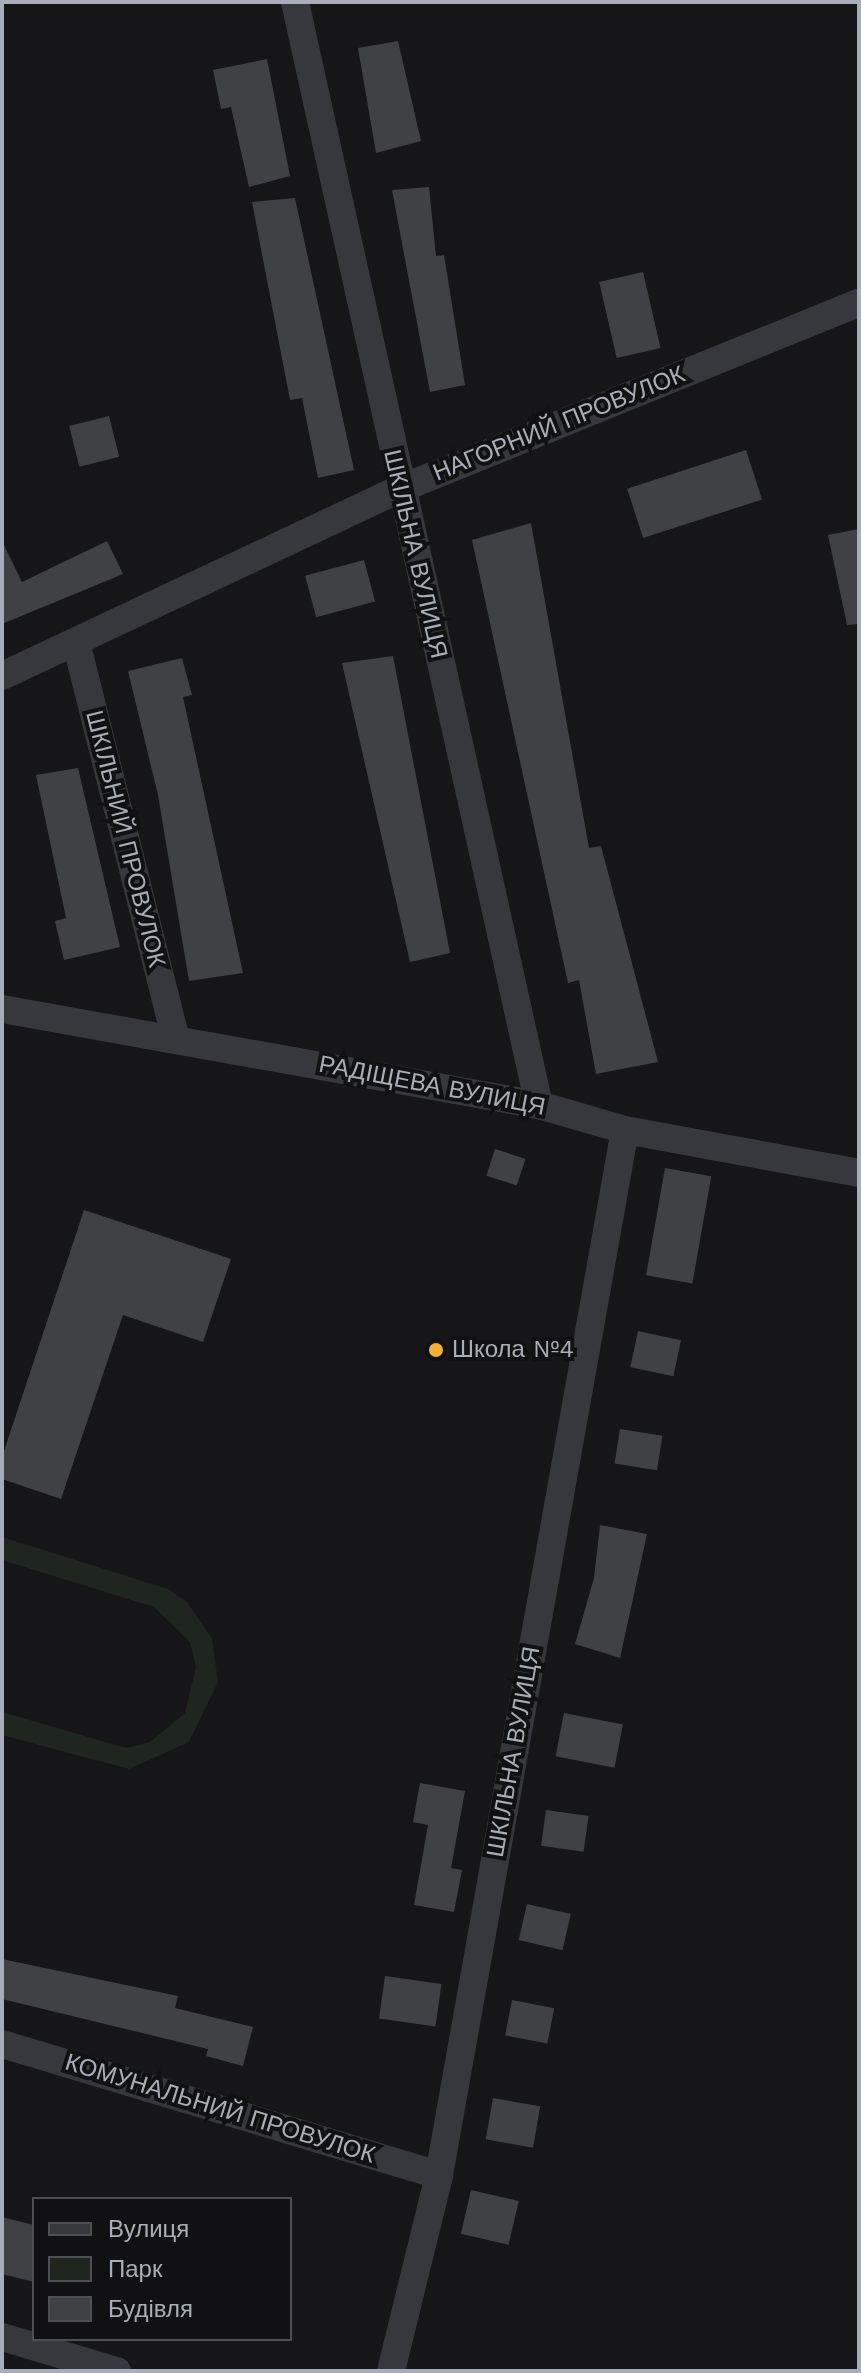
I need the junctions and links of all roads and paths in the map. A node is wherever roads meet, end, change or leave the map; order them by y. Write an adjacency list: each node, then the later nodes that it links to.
1 (295, 2): 3 (street, ШКІЛЬНА ВУЛИЦЯ)
2 (859, 303): 3 (street, НАГОРНИЙ ПРОВУЛОК)
3 (400, 489): 4 (street, НАГОРНИЙ ПРОВУЛОК); 8 (street, ШКІЛЬНА ВУЛИЦЯ)
4 (76, 642): 5 (street, НАГОРНИЙ ПРОВУЛОК); 7 (street, ШКІЛЬНИЙ ПРОВУЛОК)
5 (2, 676)
6 (2, 1009): 7 (street, РАДІЩЕВА ВУЛИЦЯ)
7 (175, 1036): 8 (street, РАДІЩЕВА ВУЛИЦЯ)
8 (539, 1105): 9 (street, РАДІЩЕВА ВУЛИЦЯ)
9 (625, 1130): 10 (street, РАДІЩЕВА ВУЛИЦЯ); 12 (street, ШКІЛЬНА ВУЛИЦЯ)
10 (859, 1173)
11 (2, 2044): 12 (street, КОМУНАЛЬНИЙ ПРОВУЛОК)
12 (439, 2175): 15 (street, ШКІЛЬНА ВУЛИЦЯ)
13 (2, 2337): 14 (street)
14 (117, 2371)
15 (391, 2371)

